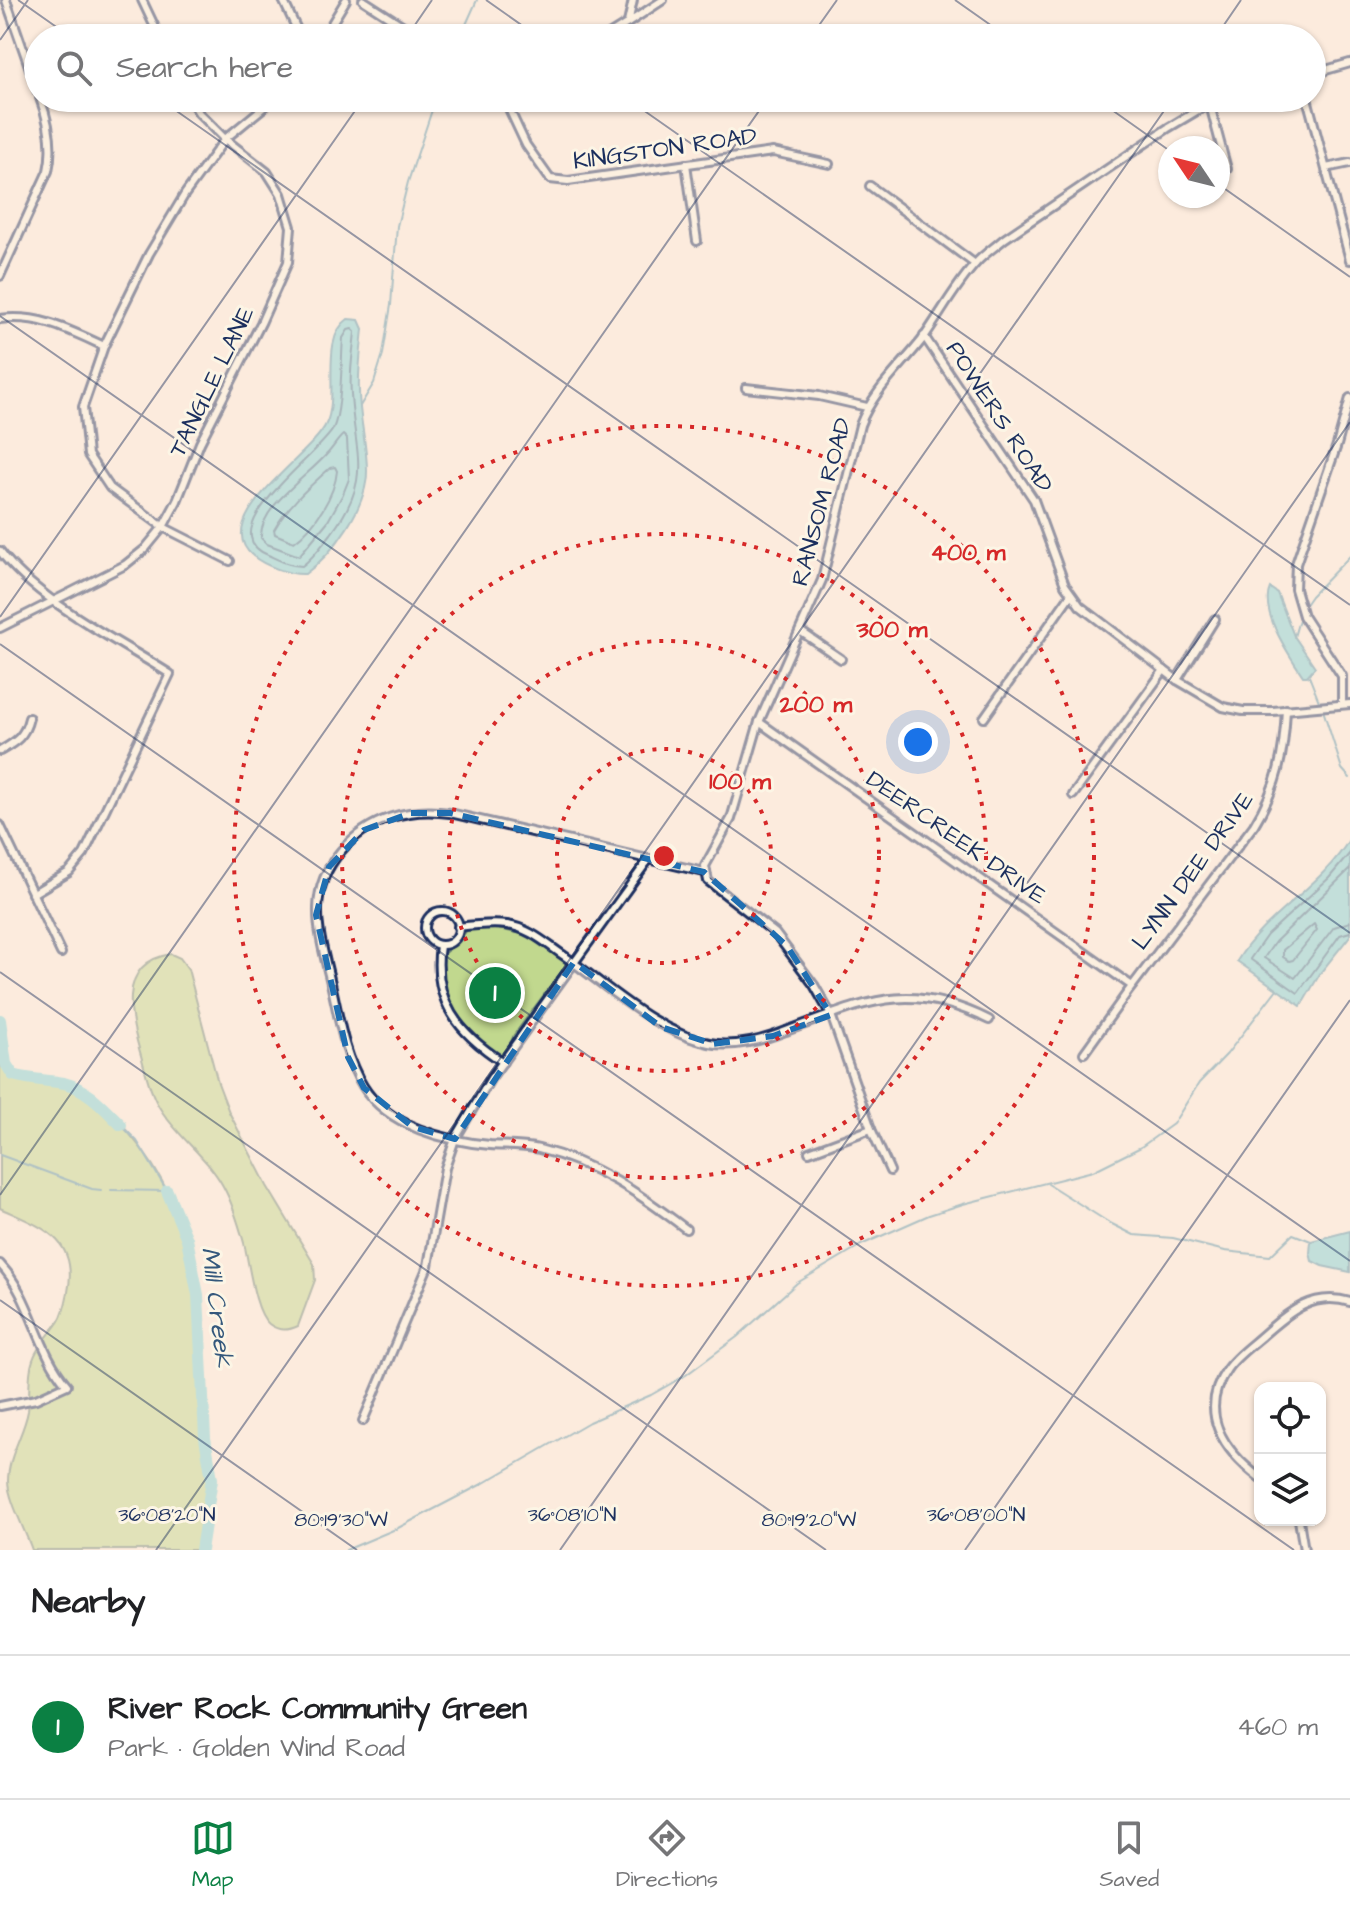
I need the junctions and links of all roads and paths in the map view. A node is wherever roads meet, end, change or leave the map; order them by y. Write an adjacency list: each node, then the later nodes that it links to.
1 (6, 0): 13 (street)
2 (142, 0): 9 (street)
3 (283, 0): 10 (street)
4 (346, 0): 11 (street)
5 (363, 0): 12 (street)
6 (633, 0): 8 (street)
7 (663, 0): 8 (street)
8 (628, 23)
9 (153, 24)
10 (294, 24)
11 (331, 24)
12 (400, 24)
13 (24, 52)
14 (1350, 63): 15 (street)
15 (1326, 70)
16 (45, 112): 33 (street)
17 (198, 112): 24 (street, TANGLE LANE)
18 (258, 112): 24 (street)
19 (511, 112): 26 (street, KINGSTON ROAD)
20 (1197, 112): 32 (street, RANSOM ROAD)
21 (1212, 112): 23 (street)
22 (1311, 112): 28 (street)
23 (1218, 136)
24 (225, 139): 36 (street); 40 (street, TANGLE LANE)
25 (1350, 163): 28 (street)
26 (686, 164): 27 (street, KINGSTON ROAD); 30 (street)
27 (829, 164)
28 (1326, 168): 31 (street)
29 (870, 186): 32 (street)
30 (697, 241)
31 (1350, 260)
32 (975, 264): 35 (street, RANSOM ROAD)
33 (0, 276)
34 (0, 319): 36 (street)
35 (924, 336): 39 (street, RANSOM ROAD); 43 (street, POWERS ROAD)
36 (104, 346): 40 (street)
37 (746, 388): 39 (street)
38 (1350, 398): 51 (street)
39 (867, 407): 47 (street, RANSOM ROAD)
40 (163, 527): 42 (street); 44 (street, TANGLE LANE)
41 (0, 551): 44 (street)
42 (230, 561)
43 (1071, 594): 49 (street, POWERS ROAD); 54 (street)
44 (55, 601): 46 (street, TANGLE LANE); 61 (street)
45 (1215, 619): 50 (street)
46 (0, 628)
47 (800, 631): 48 (street); 55 (street, RANSOM ROAD)
48 (841, 659)
49 (1164, 670): 50 (street, POWERS ROAD); 57 (street)
50 (1177, 680): 52 (street, POWERS ROAD)
51 (1346, 704): 52 (street)
52 (1286, 709): 66 (street, LYNN DEE DRIVE)
53 (29, 718): 56 (street)
54 (984, 718)
55 (759, 722): 60 (street, RANSOM ROAD); 66 (street, DEERCREEK DRIVE)
56 (0, 751)
57 (1073, 795)
58 (0, 825): 61 (street)
59 (649, 859): 60 (street); 65 (street); 72 (street)
60 (705, 874): 67 (street)
61 (32, 894): 64 (street)
62 (458, 927): 63 (street); 63 (street); 65 (street)
63 (440, 945): 70 (street)
64 (61, 953)
65 (574, 962): 67 (street); 70 (street)
66 (1132, 986): 69 (street, LYNN DEE DRIVE)
67 (831, 1015): 68 (street); 71 (street)
68 (989, 1020)
69 (1084, 1053)
70 (503, 1062): 72 (street)
71 (871, 1129): 73 (street); 74 (street)
72 (455, 1139): 75 (street); 79 (street)
73 (809, 1152)
74 (890, 1171)
75 (686, 1229)
76 (0, 1264): 78 (street)
77 (1350, 1302): 80 (street)
78 (0, 1406)
79 (363, 1421)
80 (1254, 1473)
81 (1300, 1526): 82 (street)
82 (1304, 1550)

